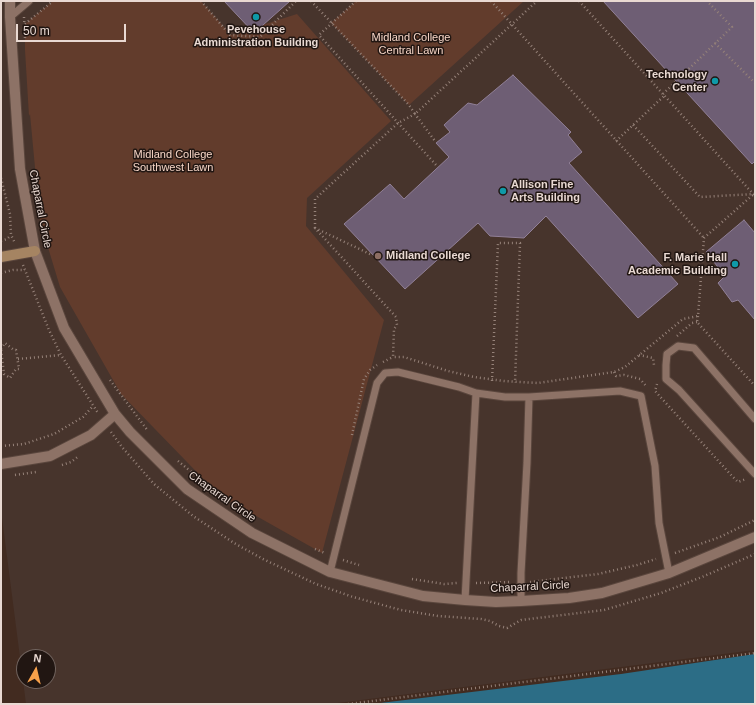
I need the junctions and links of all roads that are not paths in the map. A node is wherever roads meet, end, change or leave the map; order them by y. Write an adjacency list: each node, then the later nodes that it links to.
1 (10, 1): 3 (street, Chaparral Circle)
2 (30, 1): 3 (lane)
3 (10, 22): 4 (street, Chaparral Circle)
4 (35, 251): 5 (street); 8 (street, Chaparral Circle)
5 (1, 257)
6 (476, 393): 7 (lane); 13 (lane); 15 (lane)
7 (529, 398): 14 (lane); 16 (lane)
8 (114, 414): 10 (street); 13 (street, Chaparral Circle)
9 (755, 419): 11 (lane)
10 (1, 464)
11 (752, 477)
12 (755, 537): 14 (street, Chaparral Circle)
13 (330, 572): 15 (street, Chaparral Circle)
14 (669, 573): 16 (street, Chaparral Circle)
15 (465, 600): 16 (street, Chaparral Circle)
16 (521, 601)

